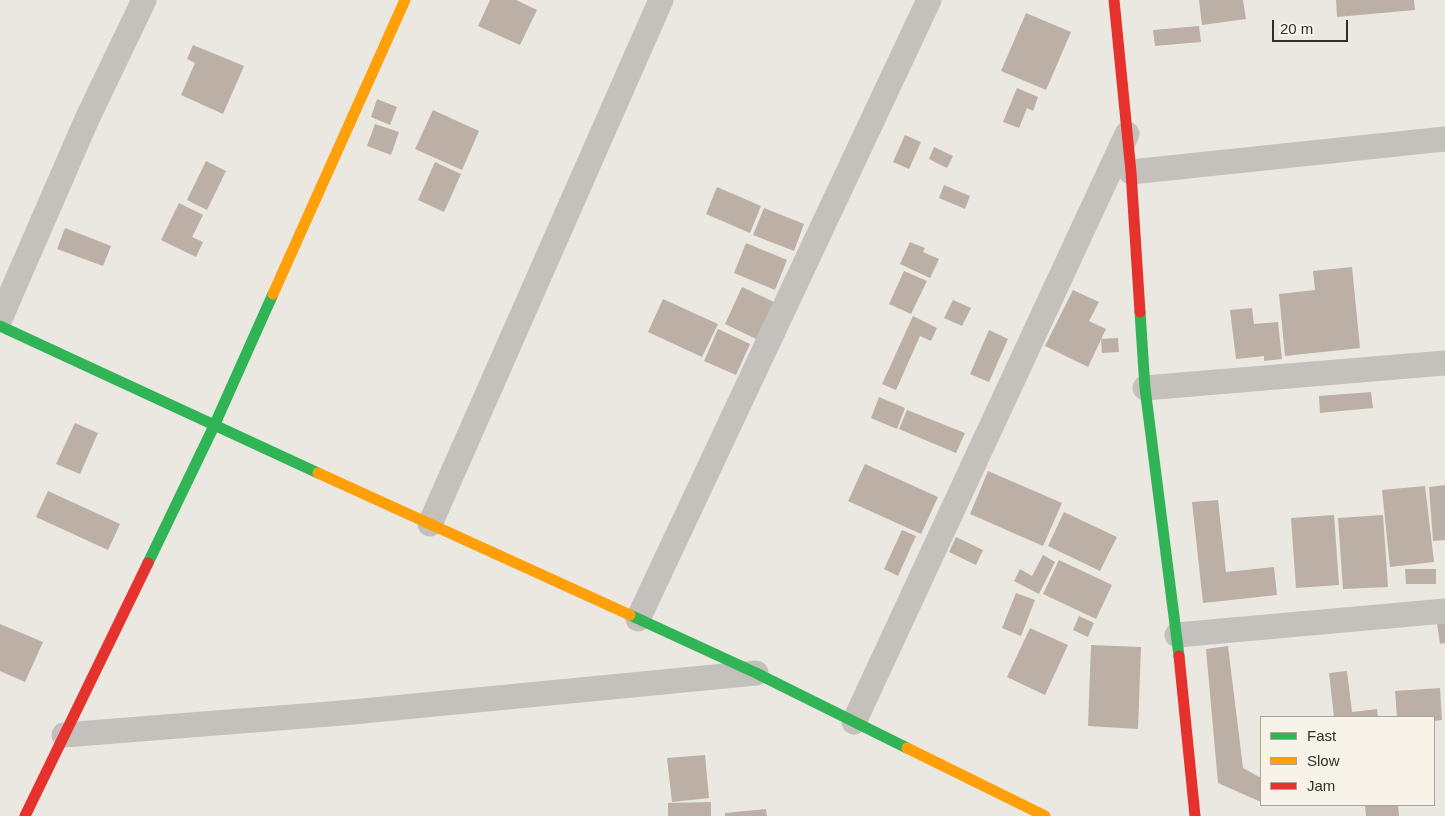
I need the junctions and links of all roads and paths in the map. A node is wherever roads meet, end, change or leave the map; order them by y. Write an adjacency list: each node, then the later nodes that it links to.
1 (144, 0): 9 (street)
2 (405, 0): 13 (street)
3 (661, 0): 14 (street)
4 (929, 0): 16 (street)
5 (1114, 0): 6 (street)
6 (1127, 134): 8 (street); 19 (street)
7 (1445, 138): 8 (street)
8 (1131, 172): 12 (street)
9 (0, 319)
10 (0, 326): 13 (street)
11 (1445, 363): 12 (street)
12 (1145, 388): 17 (street)
13 (214, 426): 14 (street); 20 (street)
14 (430, 524): 16 (street)
15 (1445, 611): 17 (street)
16 (638, 619): 18 (street)
17 (1177, 635): 23 (street)
18 (756, 673): 19 (street); 20 (street)
19 (854, 722): 22 (street)
20 (64, 735): 21 (street)
21 (25, 816)
22 (1045, 816)
23 (1195, 816)

